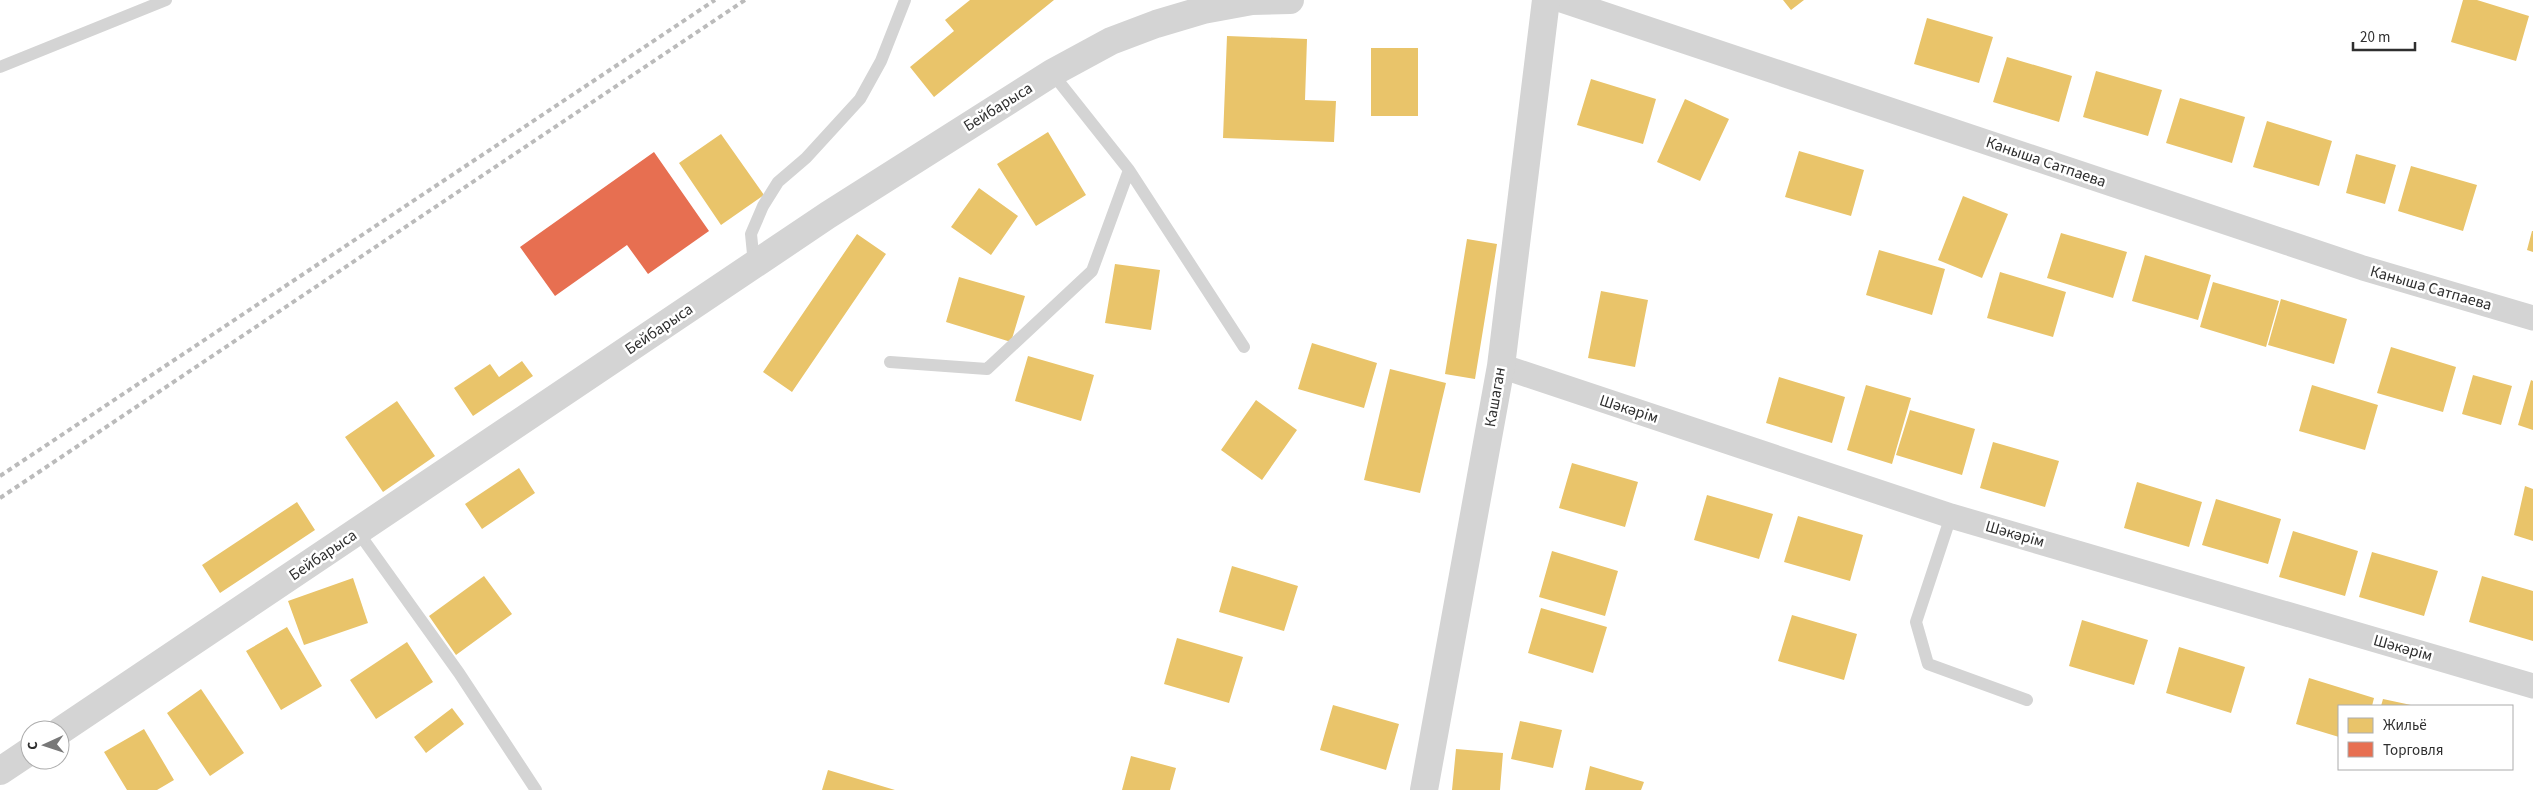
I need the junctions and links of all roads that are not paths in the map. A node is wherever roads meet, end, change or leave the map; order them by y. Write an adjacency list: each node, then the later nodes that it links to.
1 (166, 0): 7 (lane)
2 (906, 0): 10 (lane)
3 (1290, 0): 6 (street, Бейбарыса)
4 (1546, 0): 14 (street, Кашаган)
5 (1561, 0): 11 (street, Каныша Сатпаева)
6 (1252, 1): 8 (street, Бейбарыса)
7 (0, 67)
8 (1052, 73): 9 (lane); 10 (street, Бейбарыса)
9 (1129, 170): 12 (lane); 13 (lane)
10 (754, 264): 16 (street, Бейбарыса)
11 (2533, 318)
12 (1244, 347)
13 (890, 362)
14 (1501, 366): 15 (street, Шәкәрім); 23 (street, Кашаган)
15 (1951, 516): 17 (street, Шәкәрім); 18 (lane)
16 (358, 532): 19 (street, Бейбарыса); 22 (lane)
17 (2533, 686)
18 (2027, 700)
19 (70, 724)
20 (20, 758): 21 (street)
21 (0, 771)
22 (536, 790)
23 (1424, 790)

